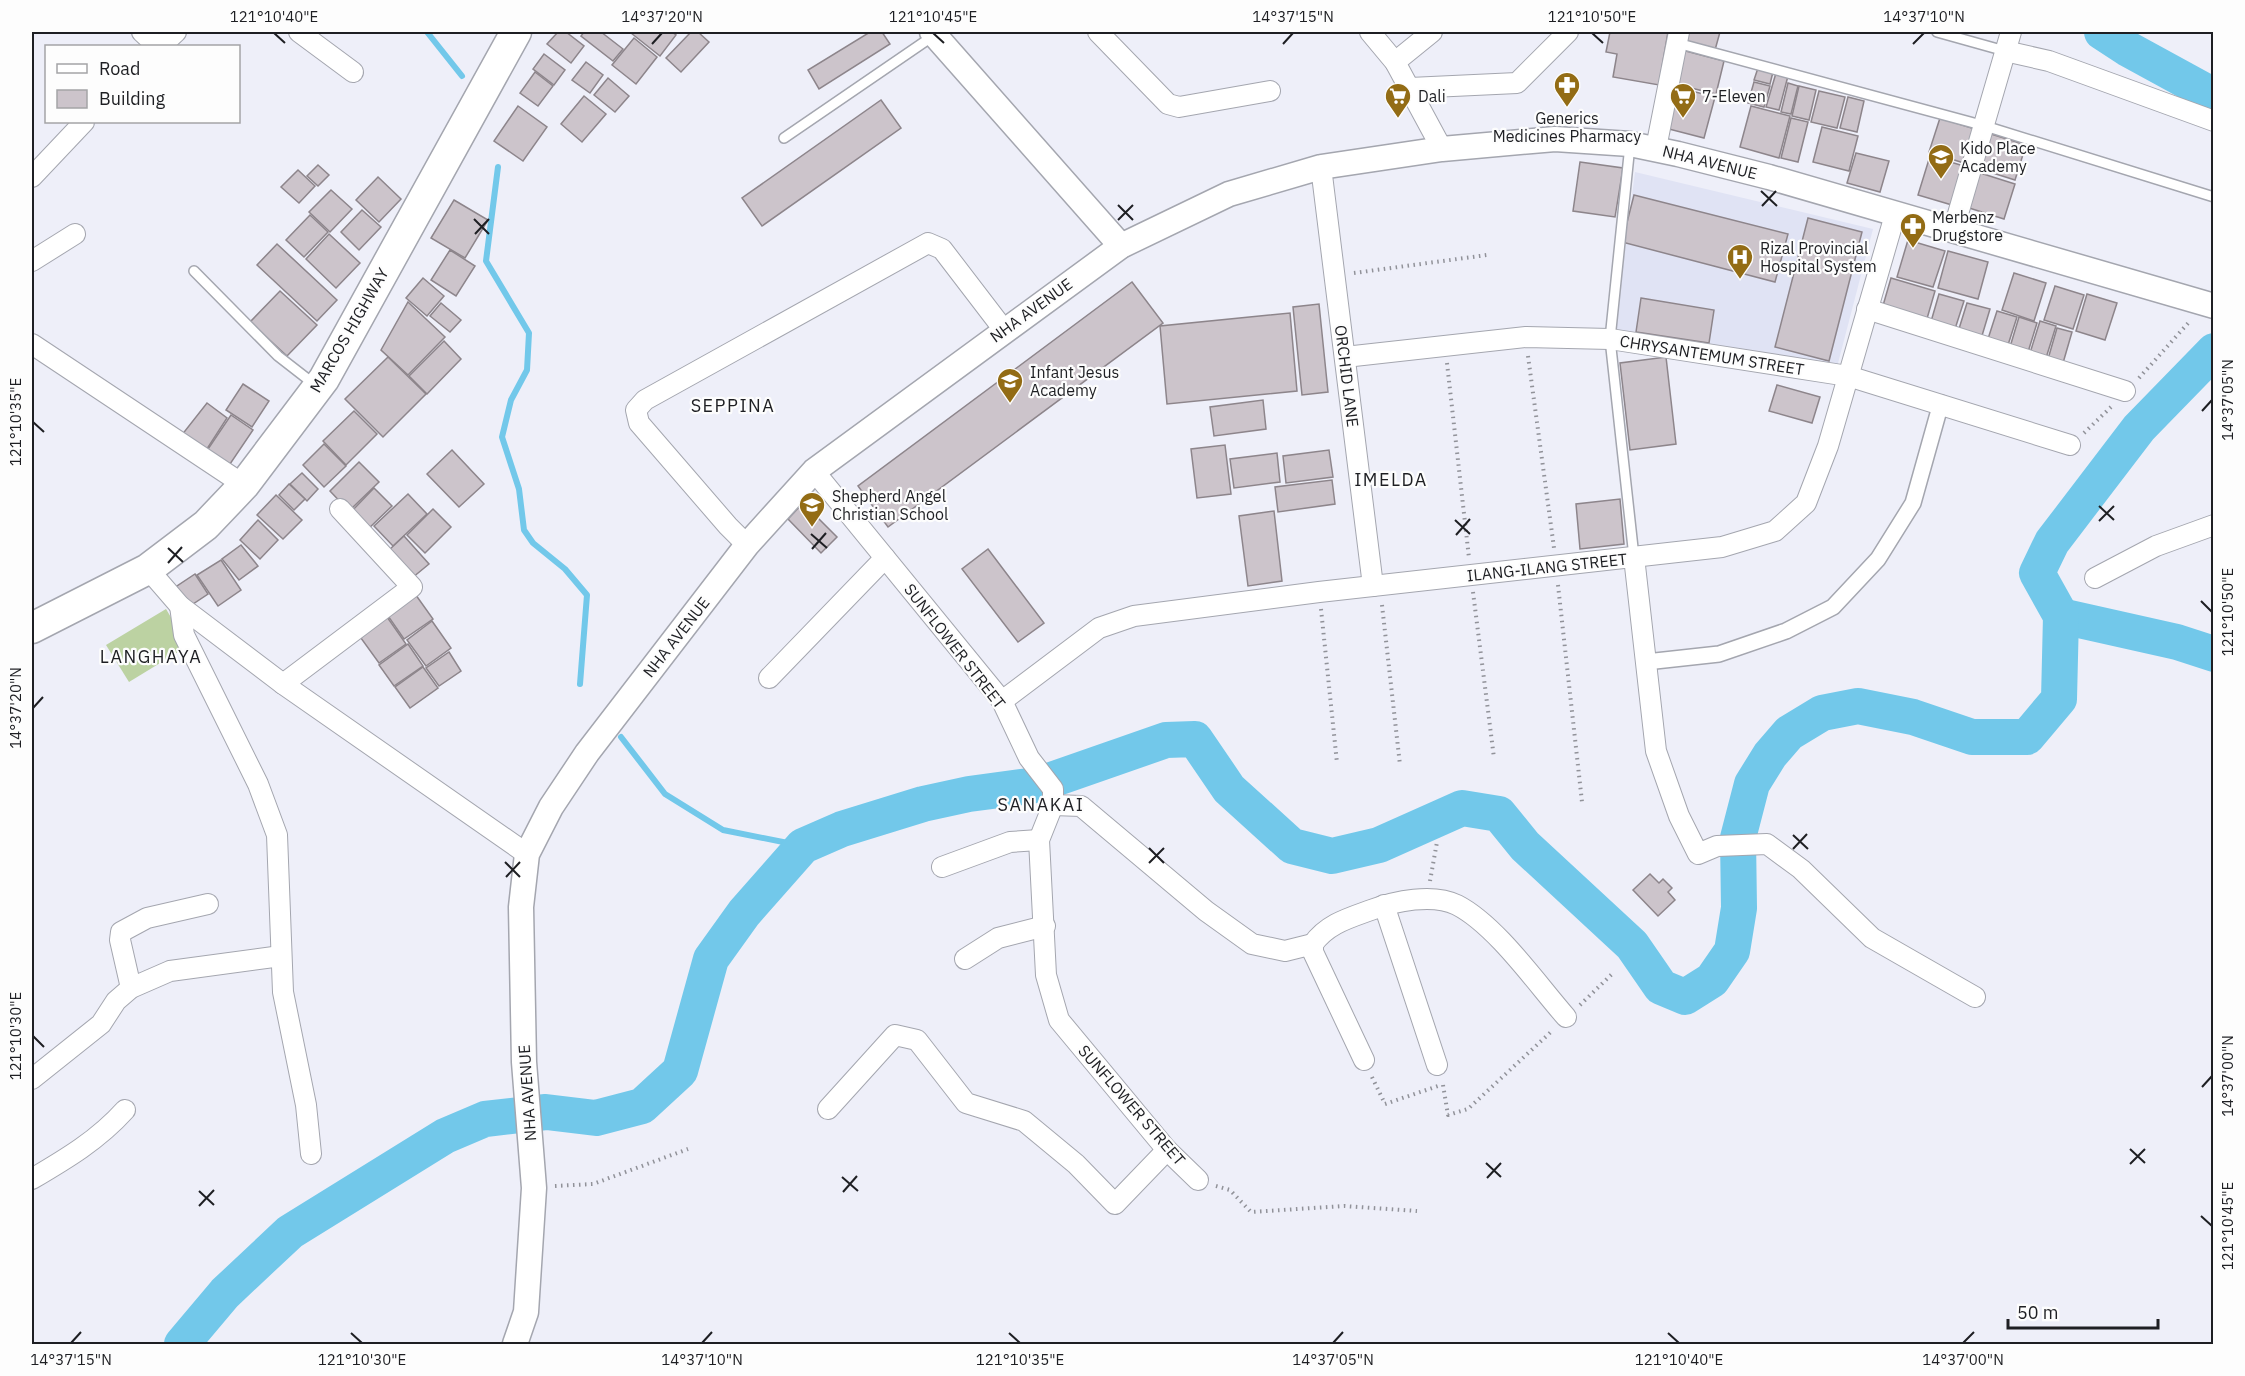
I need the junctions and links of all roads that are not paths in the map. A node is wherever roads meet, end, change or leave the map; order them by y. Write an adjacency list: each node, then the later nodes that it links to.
1 (142, 32): 13 (street)
2 (176, 32): 14 (street)
3 (299, 32): 17 (street)
4 (516, 32): 43 (main road, MARCOS HIGHWAY)
5 (1098, 32): 19 (street)
6 (1370, 32): 16 (street)
7 (1432, 32): 16 (street)
8 (1568, 32): 18 (street)
9 (1937, 32): 15 (lane)
10 (2011, 32): 15 (street)
11 (933, 33): 23 (lane); 33 (street)
12 (1678, 37): 22 (lane); 25 (street)
13 (158, 45)
14 (160, 45)
15 (2005, 51): 20 (street); 22 (street)
16 (1395, 62): 18 (street)
17 (353, 72)
18 (1410, 88): 26 (street)
19 (1270, 91)
20 (2214, 121)
21 (83, 123): 28 (street)
22 (1985, 126): 29 (lane); 31 (street)
23 (784, 138)
24 (1630, 144): 25 (street, NHA AVENUE); 26 (street, NHA AVENUE); 39 (lane)
25 (1656, 148): 30 (street, NHA AVENUE)
26 (1442, 149): 27 (street, NHA AVENUE)
27 (1321, 166): 33 (street, NHA AVENUE); 41 (street, ORCHID LANE)
28 (34, 170)
29 (2214, 197)
30 (1895, 215): 31 (street, NHA AVENUE); 37 (street, ILANG-ILANG STREET)
31 (1953, 231): 36 (street, NHA AVENUE)
32 (75, 234): 34 (street)
33 (1121, 246): 38 (street, NHA AVENUE)
34 (32, 261)
35 (194, 271): 43 (lane)
36 (2209, 305)
37 (1867, 309): 42 (street, ILANG-ILANG STREET); 44 (street)
38 (1004, 330): 47 (street, NHA AVENUE); 51 (street)
39 (1610, 339): 41 (street, CHRYSANTEMUM STREET); 42 (street, CHRYSANTEMUM STREET); 52 (lane)
40 (32, 344): 48 (street)
41 (1345, 357): 56 (street, ORCHID LANE)
42 (1848, 376): 45 (street, CHRYSANTEMUM STREET); 52 (street, ILANG-ILANG STREET)
43 (318, 387): 48 (main road, MARCOS HIGHWAY)
44 (2126, 391)
45 (1941, 403): 46 (street, CHRYSANTEMUM STREET); 59 (street)
46 (2070, 445)
47 (814, 471): 51 (street, NHA AVENUE); 53 (street, SUNFLOWER STREET)
48 (244, 485): 54 (main road, MARCOS HIGHWAY)
49 (340, 509): 61 (street)
50 (2214, 525): 55 (street)
51 (747, 545): 65 (street, NHA AVENUE)
52 (1634, 557): 56 (street, ILANG-ILANG STREET); 59 (street)
53 (885, 558): 60 (street); 62 (street, SUNFLOWER STREET)
54 (148, 569): 57 (street); 58 (main road, MARCOS HIGHWAY)
55 (2095, 578)
56 (1376, 586): 62 (street, ILANG-ILANG STREET)
57 (180, 606): 61 (street); 71 (street)
58 (32, 628)
59 (1646, 662): 74 (street)
60 (769, 678)
61 (283, 684): 65 (street)
62 (1002, 701): 63 (street, SUNFLOWER STREET)
63 (1053, 797): 64 (street, SUNFLOWER STREET); 70 (street)
64 (1039, 840): 66 (street); 69 (street, SUNFLOWER STREET)
65 (527, 854): 85 (street, NHA AVENUE)
66 (942, 867)
67 (208, 904): 73 (street)
68 (1384, 905): 70 (street); 75 (street); 77 (street)
69 (1045, 926): 72 (street); 81 (street, SUNFLOWER STREET)
70 (1312, 944): 76 (street)
71 (281, 956): 73 (street); 82 (street)
72 (965, 959)
73 (131, 988): 78 (street)
74 (1975, 997)
75 (1566, 1017)
76 (1364, 1060)
77 (1437, 1065)
78 (32, 1079)
79 (828, 1109): 81 (street)
80 (125, 1110): 83 (street)
81 (1167, 1150): 84 (street, SUNFLOWER STREET)
82 (311, 1154)
83 (32, 1179)
84 (1198, 1180)
85 (515, 1344)

